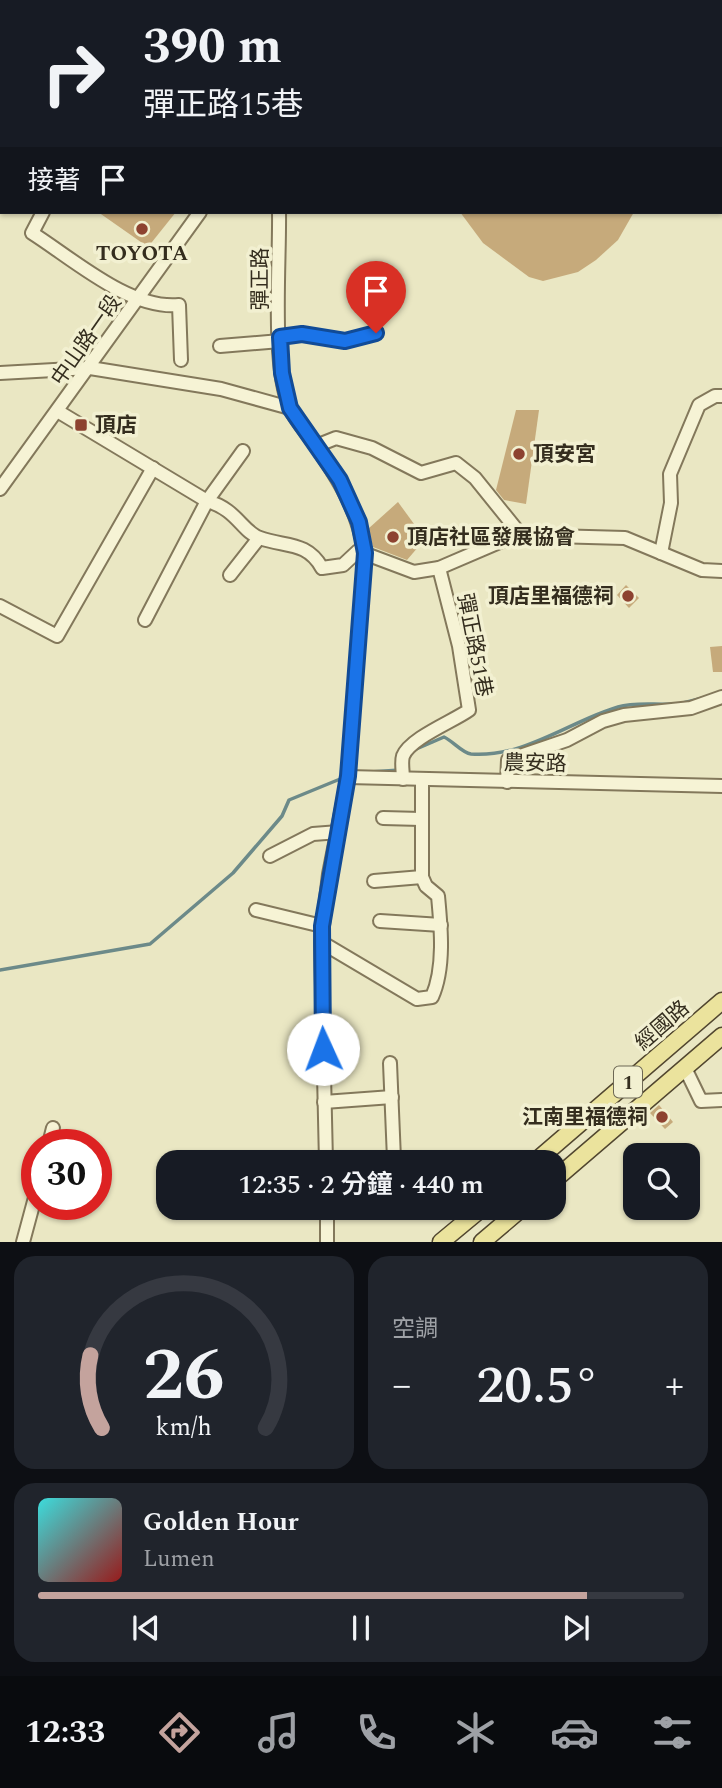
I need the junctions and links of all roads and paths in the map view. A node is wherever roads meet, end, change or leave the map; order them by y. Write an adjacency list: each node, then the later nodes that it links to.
1 (42, 214): 4 (street)
2 (199, 214): 4 (street, 中山路一段)
3 (279, 214): 6 (street, 彈正路)
4 (138, 301): 8 (street); 9 (street, 中山路一段)
5 (376, 333): 6 (street)
6 (280, 339): 7 (street); 12 (street, 彈正路)
7 (220, 346)
8 (181, 360)
9 (90, 368): 10 (street); 12 (street); 13 (street, 中山路一段)
10 (0, 373)
11 (722, 396): 22 (street)
12 (290, 408): 14 (street, 彈正路)
13 (58, 412): 16 (street); 17 (street, 中山路一段)
14 (316, 446): 19 (street); 21 (street, 彈正路)
15 (243, 452): 18 (street)
16 (153, 468): 18 (street); 26 (street)
17 (0, 488)
18 (207, 500): 20 (street); 27 (street)
19 (521, 535): 22 (street, 彈正路51巷); 23 (street, 彈正路51巷)
20 (259, 538): 21 (street); 25 (street)
21 (365, 553): 23 (street, 彈正路51巷); 29 (street, 彈正路)
22 (661, 553): 24 (street, 彈正路51巷)
23 (439, 568): 30 (street, 彈正路51巷)
24 (722, 571)
25 (230, 575)
26 (0, 606)
27 (145, 620)
28 (722, 697): 32 (street)
29 (348, 776): 30 (street, 農安路); 36 (street, 彈正路)
30 (403, 779): 31 (street, 農安路)
31 (422, 779): 32 (street, 農安路); 35 (street)
32 (507, 782): 33 (street, 農安路)
33 (722, 786)
34 (383, 818): 35 (street)
35 (421, 819): 38 (street)
36 (339, 832): 37 (street); 43 (street, 彈正路)
37 (270, 856)
38 (422, 877): 39 (street); 42 (street)
39 (374, 881)
40 (256, 910): 43 (street)
41 (380, 921): 42 (street)
42 (441, 925): 44 (street)
43 (322, 926): 44 (street, 彈正路)
44 (321, 942): 51 (street, 彈正路)
45 (722, 1001): 54 (main road, 經國路 / 1)
46 (722, 1036): 48 (main road, 1)
47 (390, 1063): 49 (street)
48 (685, 1068): 50 (street); 55 (main road, 1)
49 (392, 1097): 51 (street); 53 (street)
50 (722, 1100)
51 (324, 1102): 52 (street, 彈正路)
52 (326, 1150)
53 (394, 1150)
54 (549, 1150)
55 (566, 1170)
56 (29, 1220): 60 (street)
57 (327, 1220): 61 (street)
58 (468, 1220): 62 (main road)
59 (508, 1220): 63 (main road)
60 (23, 1242)
61 (327, 1242)
62 (442, 1242)
63 (482, 1242)

